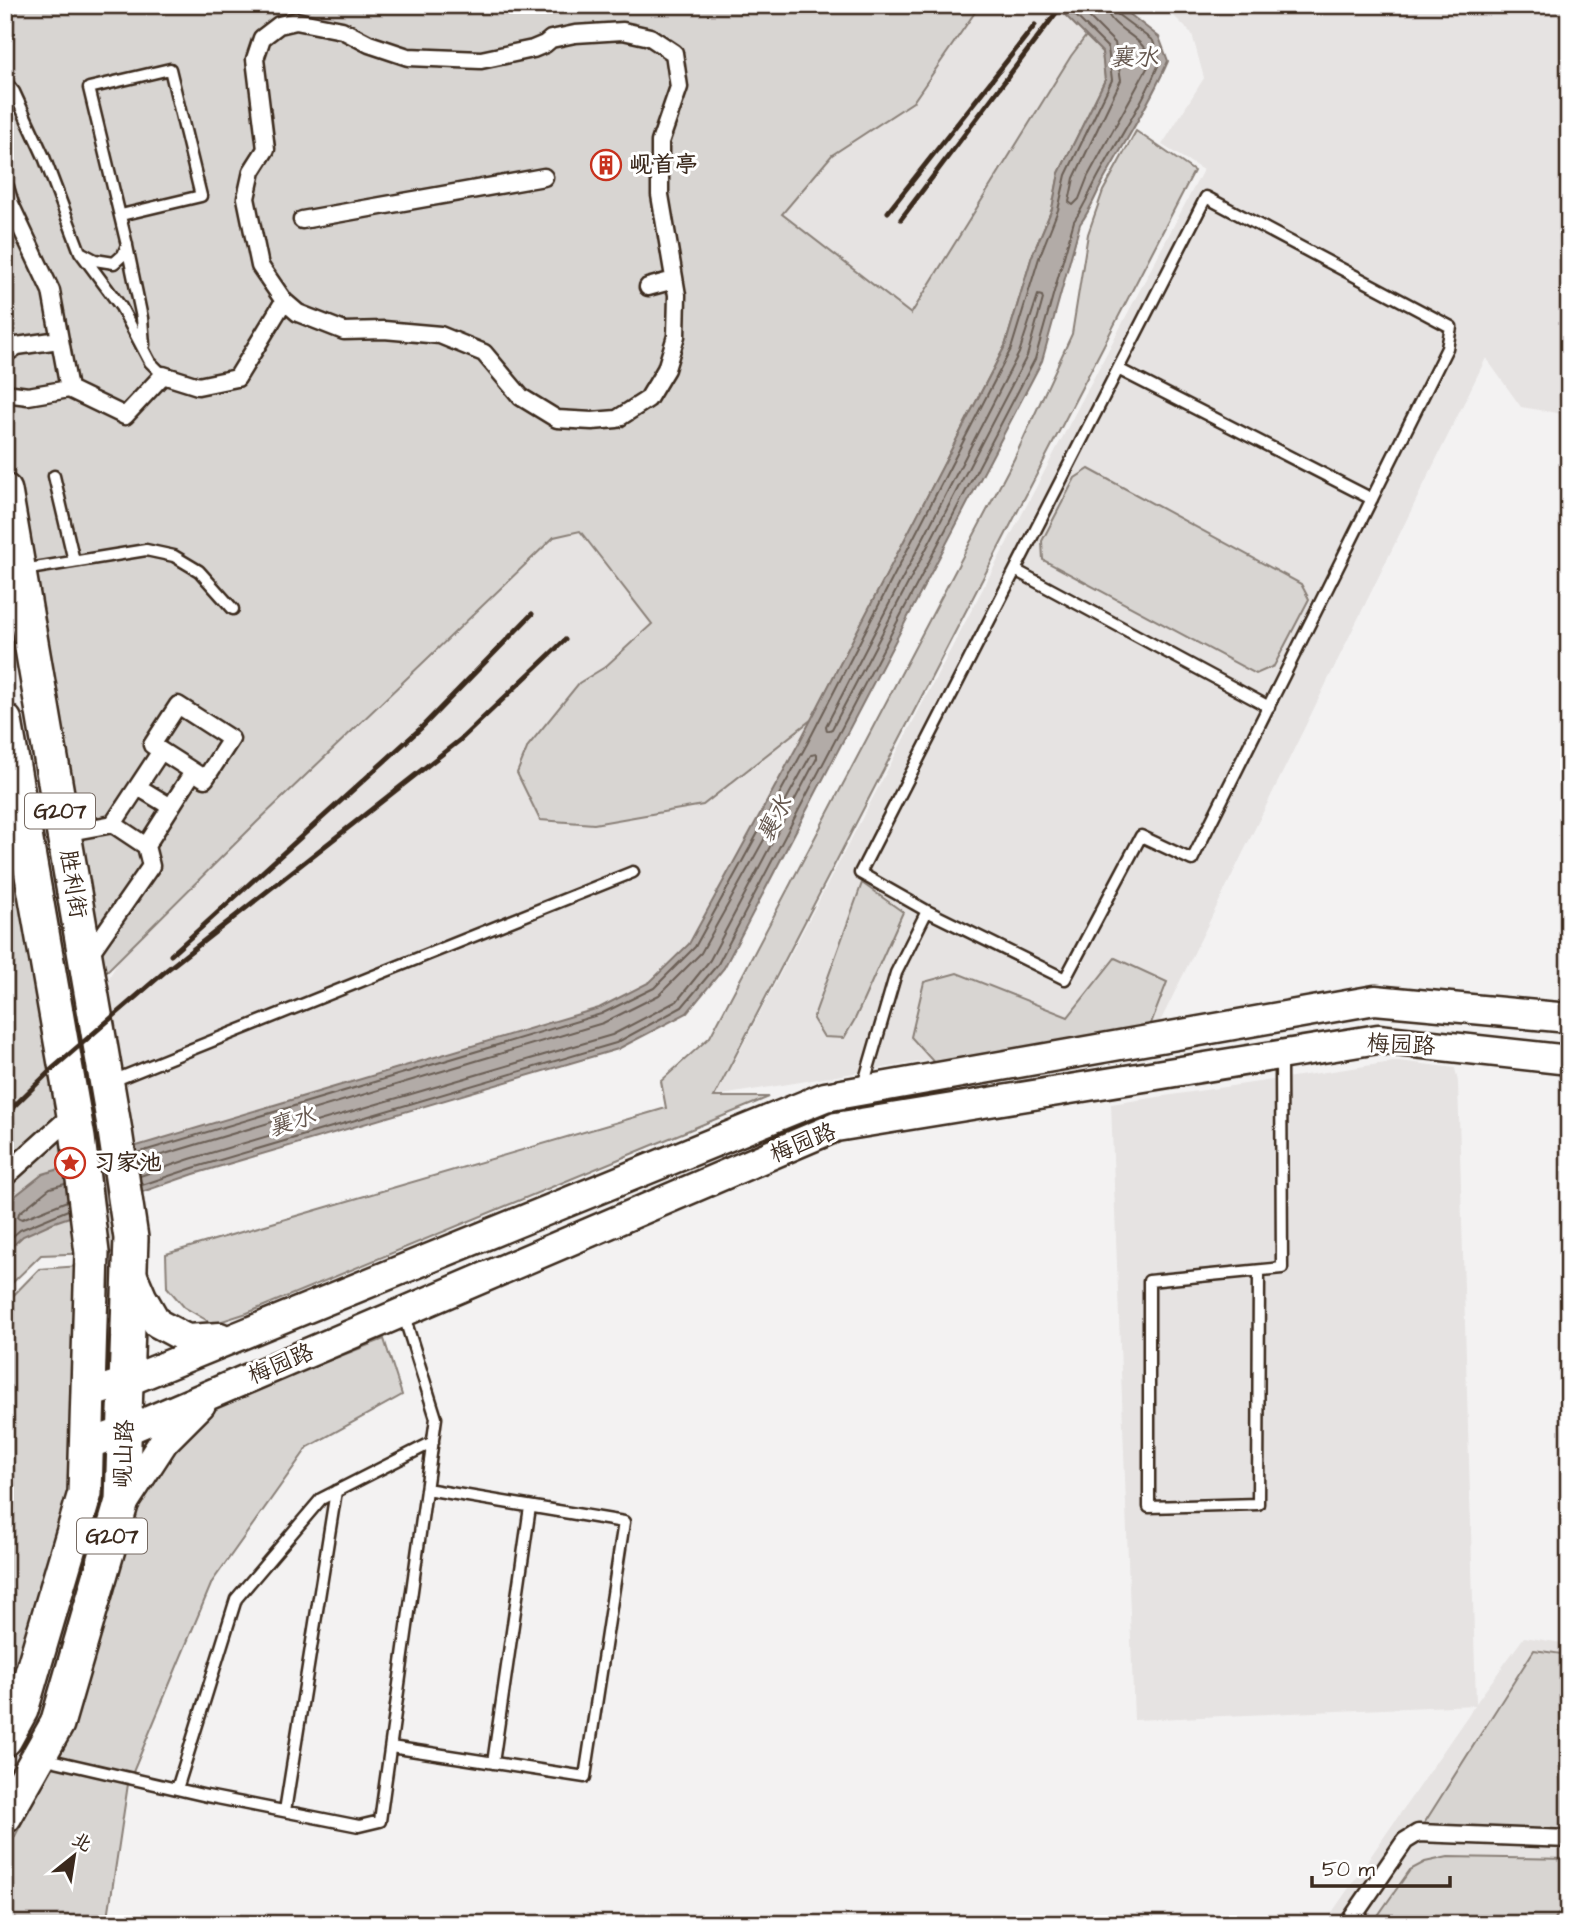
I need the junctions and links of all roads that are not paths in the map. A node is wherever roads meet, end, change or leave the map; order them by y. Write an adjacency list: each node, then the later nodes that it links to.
1 (5, 81): 7 (lane)
2 (544, 177): 5 (street)
3 (5, 187): 11 (street)
4 (121, 215): 4 (lane); 6 (lane)
5 (302, 220)
6 (127, 245): 7 (lane); 12 (lane)
7 (80, 252): 12 (lane)
8 (674, 280): 9 (street); 10 (street); 10 (street)
9 (648, 287)
10 (284, 302): 15 (street)
11 (59, 340): 13 (street); 16 (street)
12 (144, 348): 15 (lane)
13 (5, 354)
14 (1118, 369): 20 (lane); 20 (lane); 22 (lane)
15 (163, 375): 16 (street)
16 (69, 389): 17 (street)
17 (5, 393)
18 (54, 476): 21 (lane)
19 (5, 491): 23 (highway, 胜利街 / G207)
20 (1372, 499): 25 (lane)
21 (74, 561): 23 (lane); 24 (lane)
22 (1015, 569): 25 (lane); 35 (lane)
23 (19, 570): 32 (highway, 胜利街 / G207)
24 (233, 609)
25 (1269, 707): 35 (lane)
26 (5, 721): 42 (highway, 胜利街 / G207)
27 (161, 751): 28 (street); 28 (street); 29 (street)
28 (193, 772): 30 (street)
29 (138, 787): 30 (street); 31 (street)
30 (171, 807): 33 (street)
31 (113, 824): 32 (street); 33 (street)
32 (64, 833): 36 (highway, 胜利街 / G207)
33 (146, 846): 36 (street)
34 (633, 872): 40 (lane)
35 (927, 911): 41 (lane)
36 (85, 960): 40 (highway, 胜利街 / G207)
37 (1569, 1018): 41 (main road, 梅园路)
38 (1282, 1055): 39 (main road, 梅园路); 46 (lane); 47 (main road, 梅园路)
39 (1569, 1060)
40 (107, 1083): 44 (highway, 胜利街 / G207)
41 (862, 1090): 48 (main road, 梅园路)
42 (76, 1126): 43 (street); 45 (highway, 胜利街)
43 (5, 1175)
44 (130, 1252): 48 (main road); 49 (highway, 岘山路 / G207)
45 (92, 1253): 50 (highway, 岘山路 / G207)
46 (1259, 1271): 46 (lane)
47 (402, 1312): 51 (main road, 梅园路); 53 (lane)
48 (240, 1335): 49 (main road, 梅园路)
49 (126, 1382): 50 (main road, 梅园路); 52 (highway, 岘山路 / G207)
50 (88, 1395): 54 (highway, 岘山路 / G207)
51 (210, 1395): 52 (main road, 梅园路); 58 (main road)
52 (125, 1431): 54 (main road, 梅园路); 58 (highway, 岘山路 / G207)
53 (433, 1441): 55 (lane); 56 (lane)
54 (86, 1445): 59 (highway, 岘山路 / G207)
55 (426, 1489): 57 (lane); 60 (lane)
56 (337, 1491): 63 (lane); 64 (lane)
57 (530, 1507): 62 (lane); 62 (lane)
58 (119, 1510): 61 (highway, 岘山路 / G207)
59 (5, 1739)
60 (391, 1747): 62 (lane); 64 (lane)
61 (38, 1757): 63 (lane); 65 (highway, 岘山路 / G207)
62 (493, 1763)
63 (177, 1789): 64 (lane)
64 (285, 1811)
65 (5, 1816)
66 (1569, 1839): 67 (street)
67 (1348, 1924)

